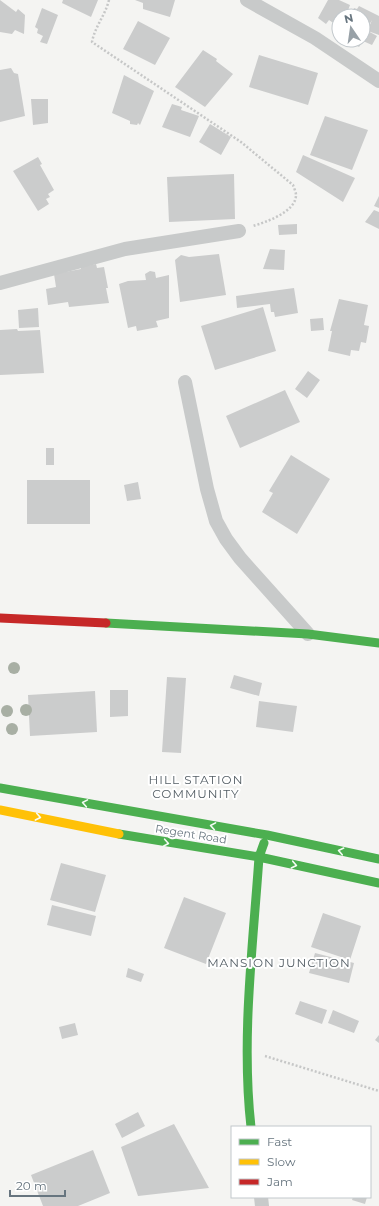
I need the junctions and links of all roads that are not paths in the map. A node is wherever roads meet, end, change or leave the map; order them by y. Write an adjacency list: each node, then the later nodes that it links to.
1 (247, 0): 2 (street)
2 (379, 81)
3 (239, 231): 4 (street)
4 (0, 282)
5 (185, 382): 7 (street)
6 (0, 618): 7 (main road)
7 (308, 634): 8 (main road)
8 (379, 643)
9 (0, 788): 11 (main road, Regent Road, one-way to 9)
10 (0, 810): 12 (main road, Regent Road, one-way to 12)
11 (267, 835): 12 (main road); 13 (main road, Regent Road, one-way to 11)
12 (259, 857): 14 (main road, Regent Road, one-way to 14); 15 (main road)
13 (379, 859)
14 (379, 883)
15 (251, 1126)

